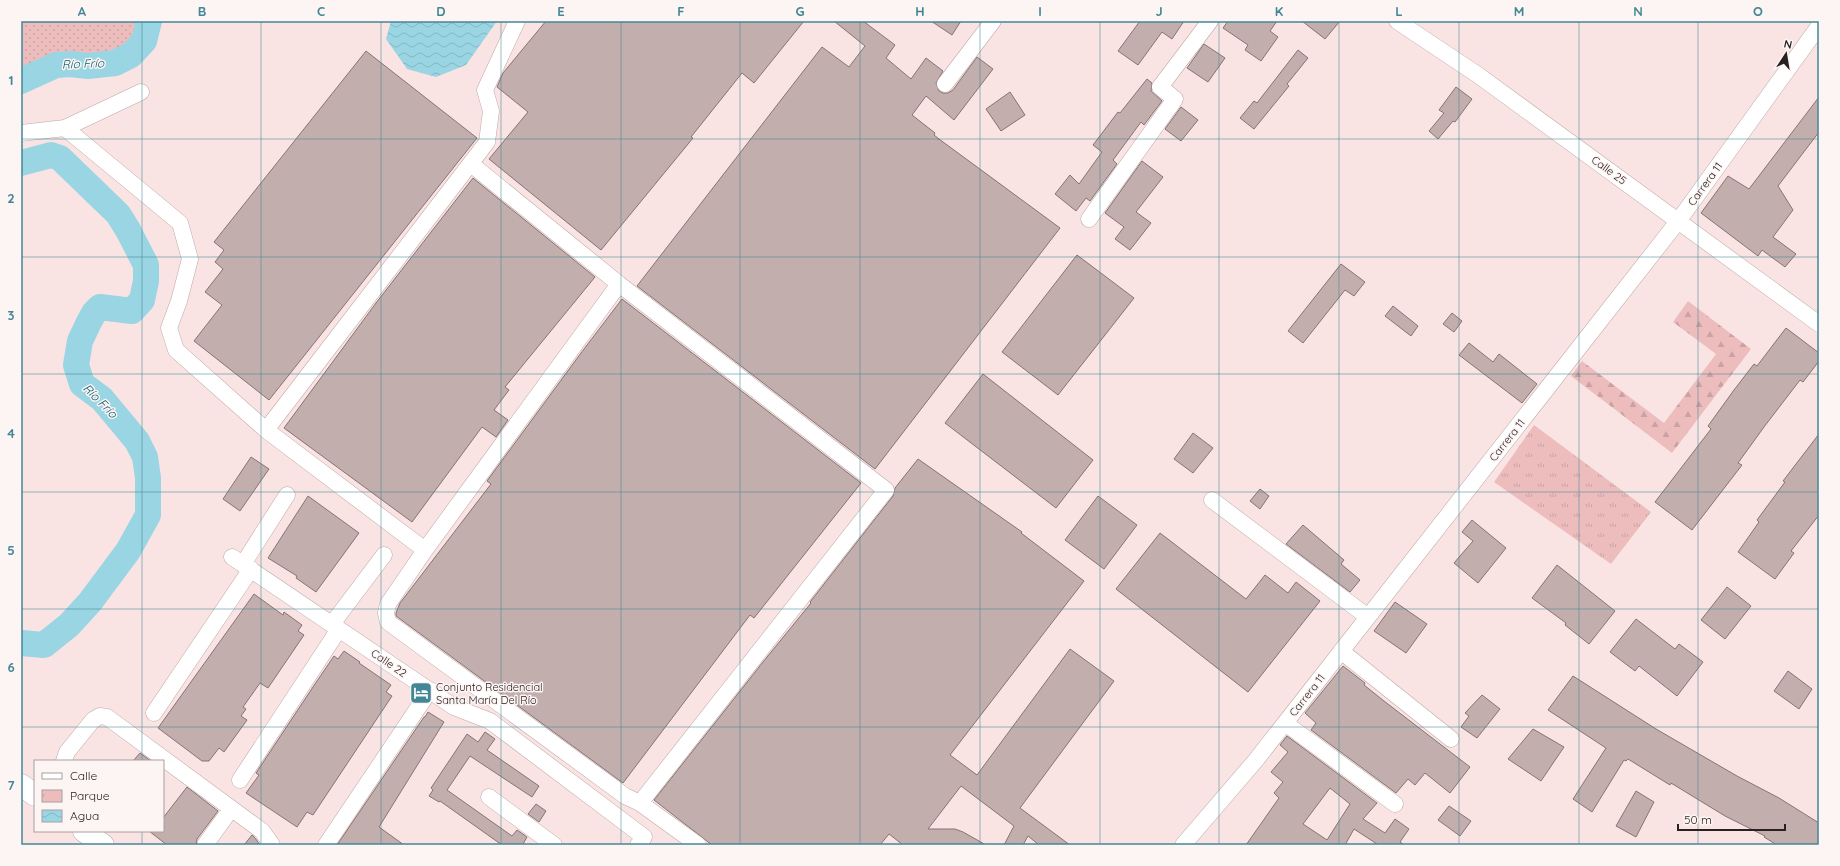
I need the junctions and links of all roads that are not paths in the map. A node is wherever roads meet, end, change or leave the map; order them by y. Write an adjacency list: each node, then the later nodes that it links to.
1 (517, 21): 10 (street)
2 (993, 21): 6 (street)
3 (1210, 21): 11 (street)
4 (1397, 21): 12 (street, Calle 25)
5 (1816, 25): 12 (street, Carrera 11)
6 (945, 84)
7 (142, 92): 8 (street)
8 (65, 128): 9 (street); 15 (street)
9 (21, 133)
10 (471, 164): 13 (street); 15 (street)
11 (1089, 219)
12 (1679, 220): 14 (street, Calle 25); 21 (street, Carrera 11)
13 (619, 284): 18 (street); 34 (street)
14 (1819, 324)
15 (266, 430): 18 (street)
16 (287, 495): 20 (street)
17 (1212, 500): 21 (street)
18 (425, 550): 34 (street)
19 (384, 555): 22 (street)
20 (242, 564): 22 (street, Calle 22); 25 (street)
21 (1368, 617): 23 (street, Carrera 11)
22 (335, 627): 24 (street, Calle 22); 32 (street)
23 (1341, 651): 26 (street, Carrera 11); 27 (street)
24 (430, 690): 38 (street, Calle 22); 42 (street)
25 (154, 713)
26 (1285, 723): 35 (street); 45 (street, Carrera 11)
27 (1451, 739)
28 (65, 756): 29 (street); 30 (street)
29 (53, 760)
30 (161, 760)
31 (165, 763): 36 (street)
32 (240, 780)
33 (489, 797): 43 (street)
34 (640, 803): 44 (street)
35 (1395, 804)
36 (231, 809): 40 (street); 41 (street)
37 (85, 832): 39 (street)
38 (641, 841)
39 (104, 845)
40 (205, 845)
41 (272, 845)
42 (326, 845)
43 (554, 845)
44 (698, 845)
45 (1183, 845)

